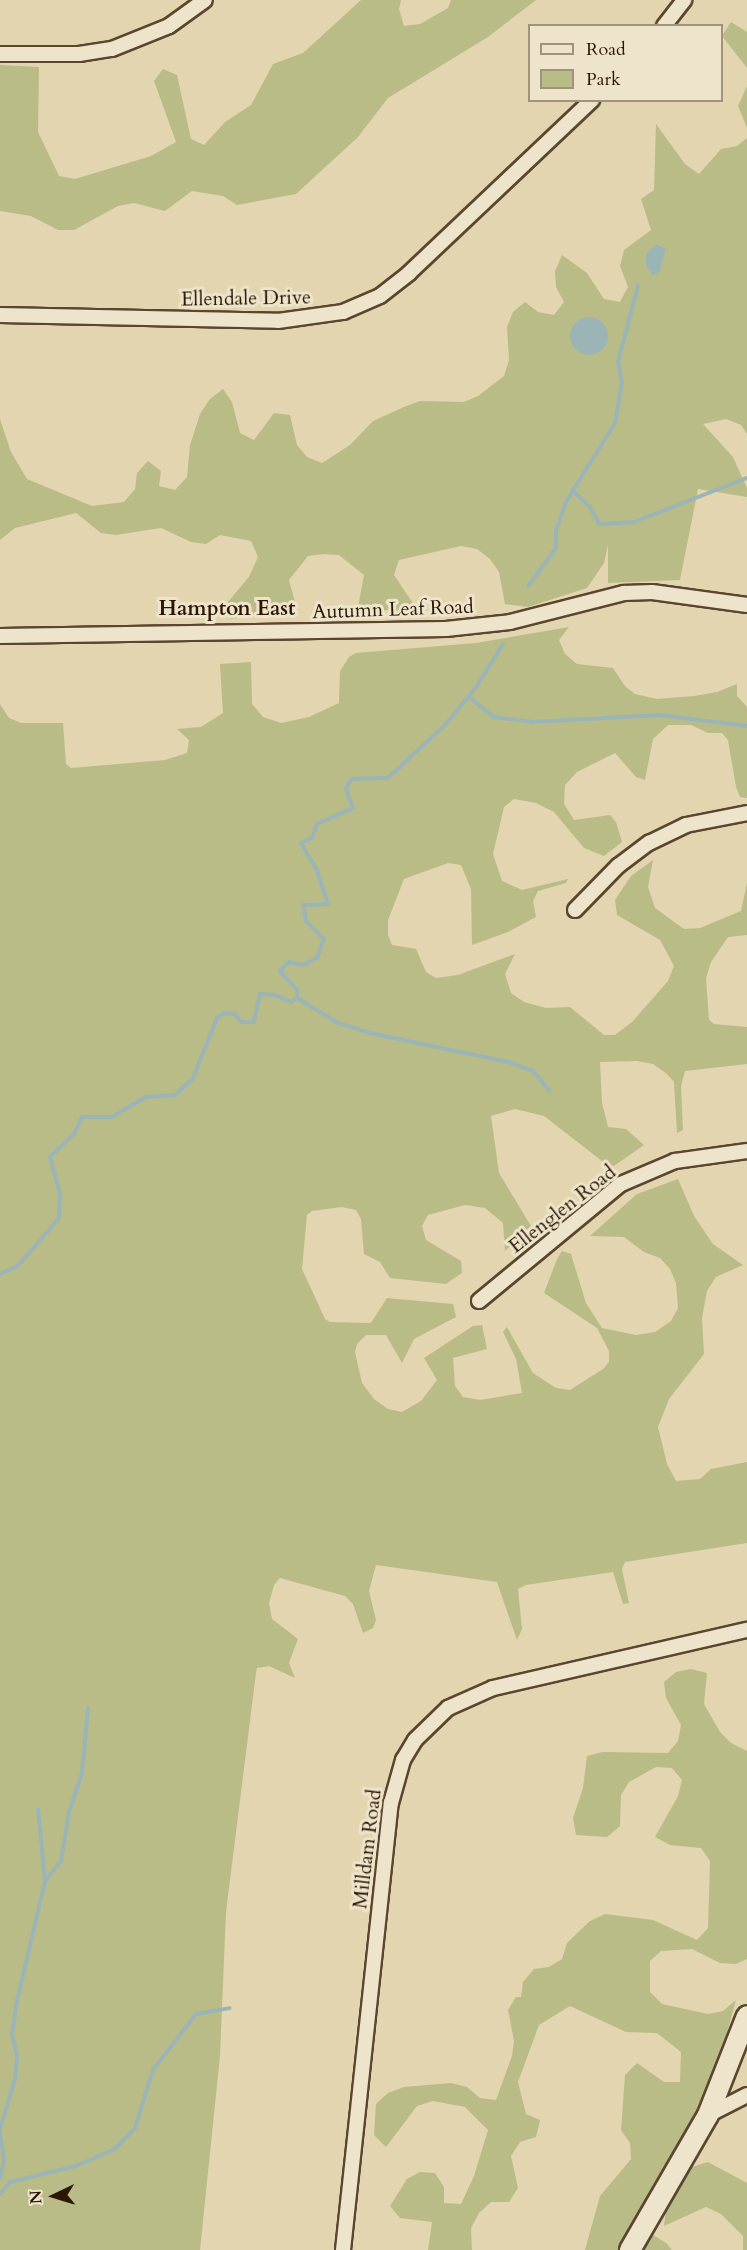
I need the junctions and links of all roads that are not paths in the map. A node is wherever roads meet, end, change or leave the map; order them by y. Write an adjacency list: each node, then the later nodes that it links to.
1 (205, 0): 4 (street)
2 (684, 0): 3 (street)
3 (666, 24)
4 (0, 54)
5 (590, 102): 6 (street, Ellendale Drive)
6 (0, 315)
7 (747, 605): 8 (street, Autumn Leaf Road)
8 (0, 636)
9 (747, 813): 10 (street)
10 (575, 910)
11 (747, 1151): 12 (street, Ellenglen Road)
12 (479, 1300)
13 (747, 1630): 17 (street, Milldam Road)
14 (747, 2016): 16 (street)
15 (747, 2095): 16 (street)
16 (708, 2115): 18 (street)
17 (343, 2250)
18 (630, 2250)

